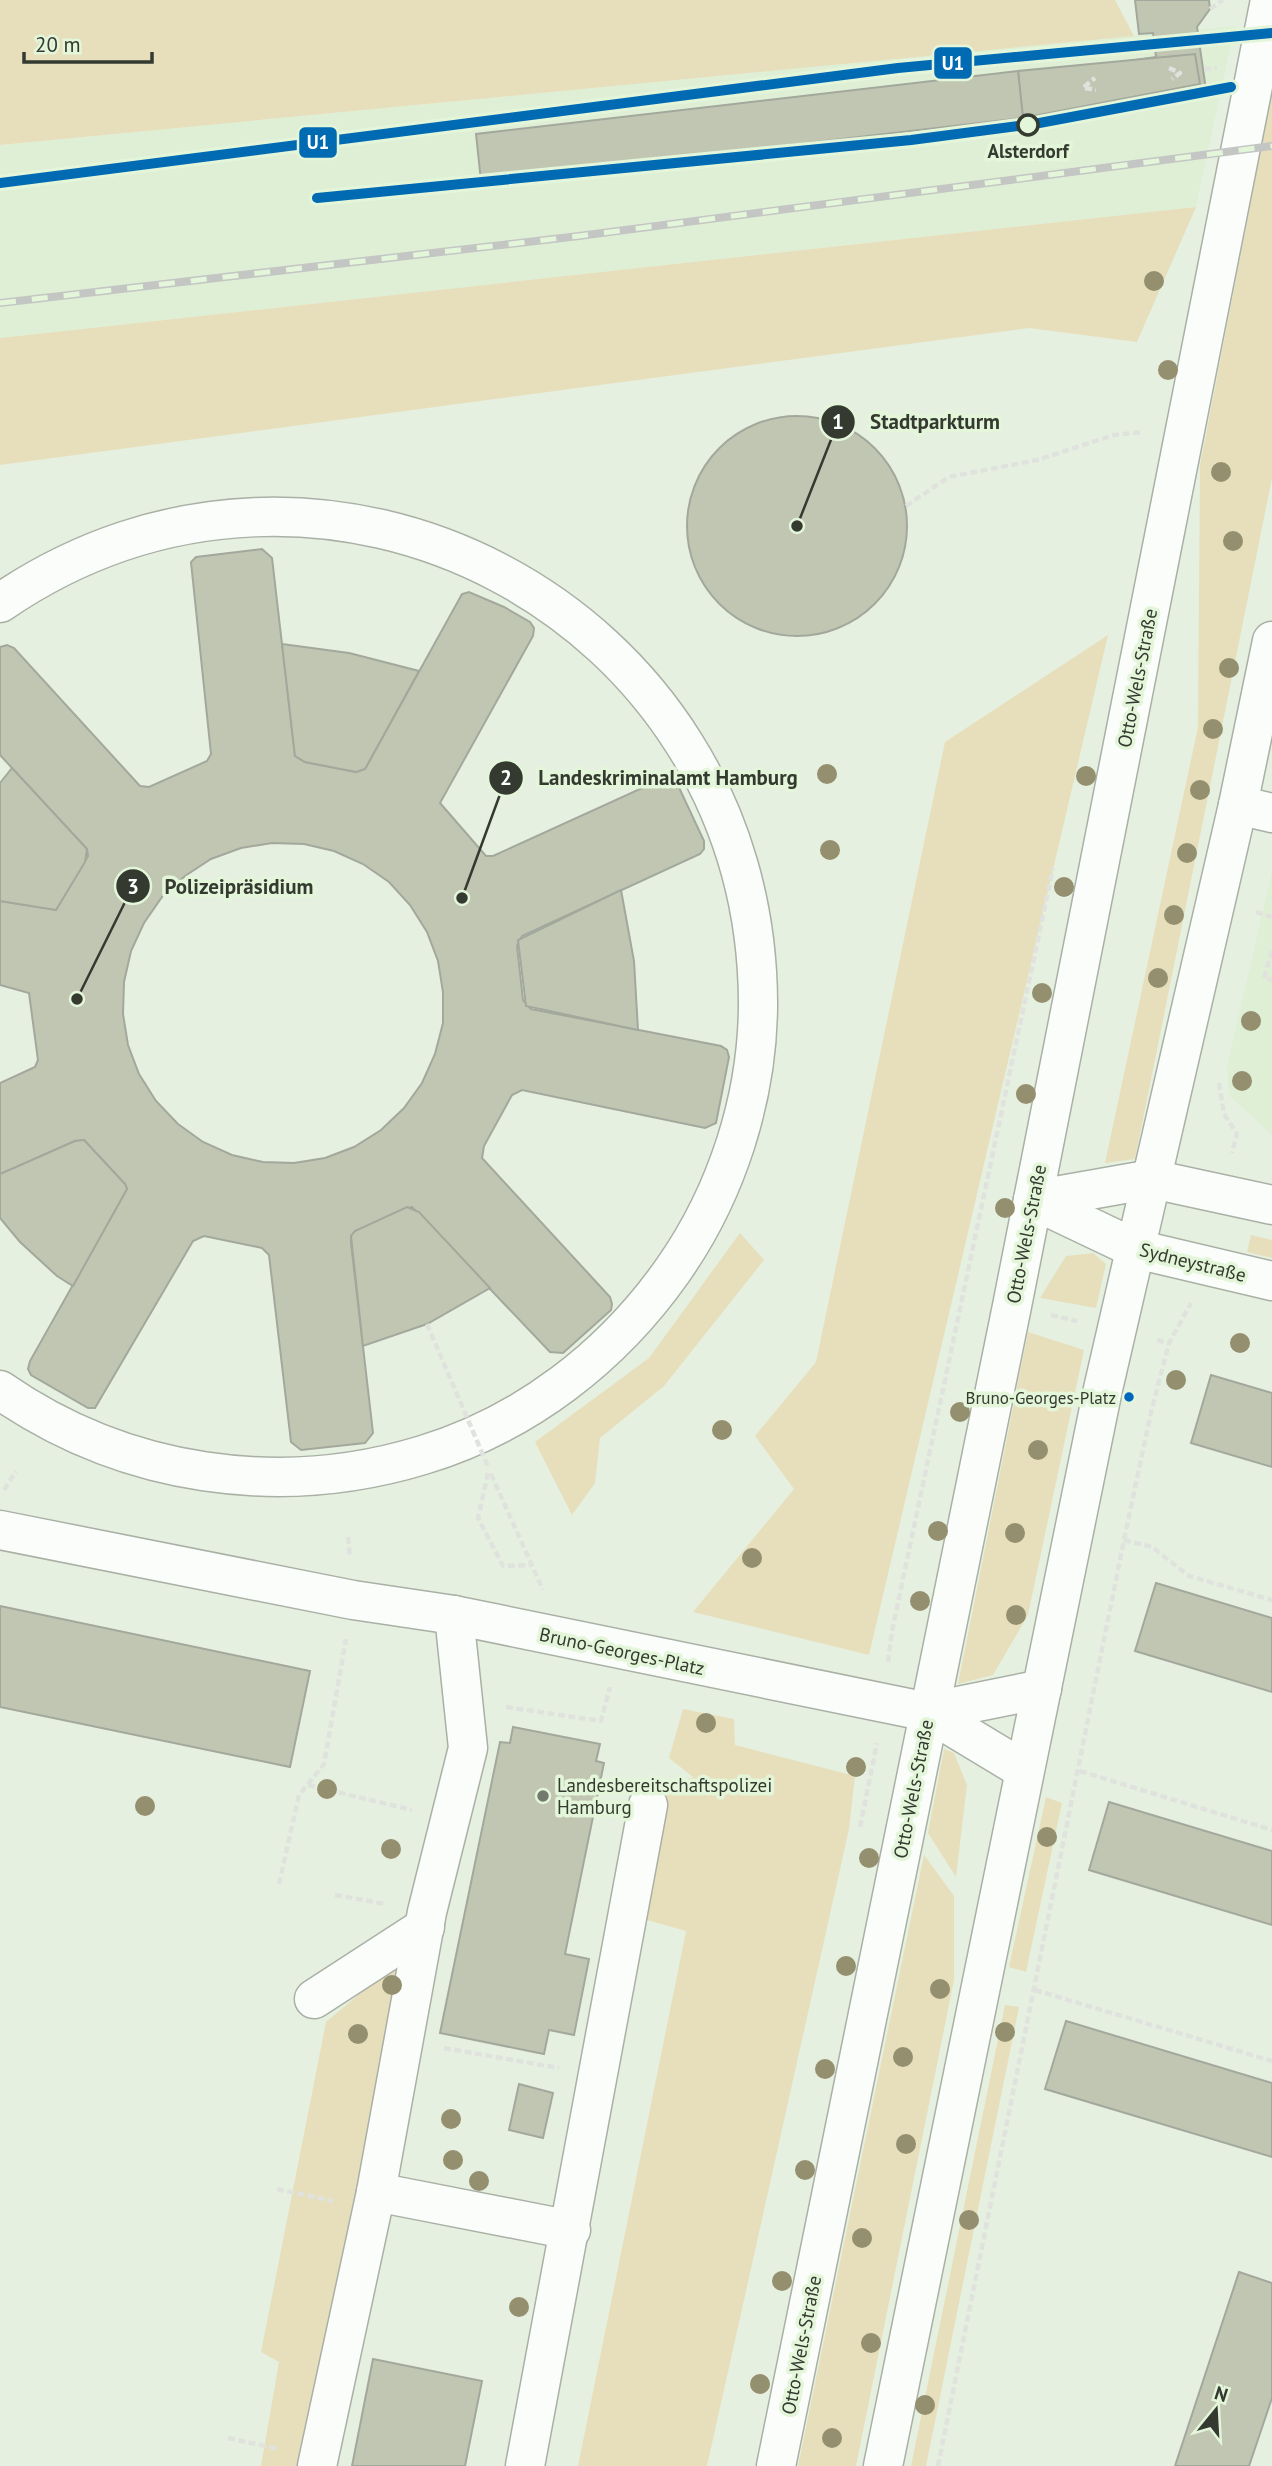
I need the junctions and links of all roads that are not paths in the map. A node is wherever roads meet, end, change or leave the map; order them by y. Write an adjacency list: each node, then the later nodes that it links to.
1 (1270, 0): 6 (main road, Otto-Wels-Straße)
2 (0, 604): 10 (main road)
3 (1272, 641): 4 (main road)
4 (1255, 809): 5 (main road)
5 (1152, 1179): 6 (main road); 7 (main road); 8 (main road)
6 (1033, 1199): 8 (main road, Sydneystraße); 14 (main road, Otto-Wels-Straße)
7 (1272, 1205)
8 (1136, 1249): 9 (main road, Sydneystraße); 13 (main road)
9 (1272, 1281)
10 (0, 1390)
11 (0, 1530): 12 (main road, Bruno-Georges-Platz)
12 (467, 1618): 14 (main road, Bruno-Georges-Platz); 17 (main road)
13 (1042, 1689): 14 (main road, Bruno-Georges-Platz); 15 (main road)
14 (928, 1713): 15 (main road, Bruno-Georges-Platz); 23 (main road, Otto-Wels-Straße)
15 (1024, 1770): 24 (main road)
16 (648, 1805): 20 (main road)
17 (425, 1927): 18 (main road); 19 (main road)
18 (314, 1998)
19 (374, 2201): 20 (main road); 21 (main road)
20 (571, 2230): 22 (main road)
21 (318, 2461)
22 (525, 2466)
23 (776, 2466)
24 (883, 2466)

